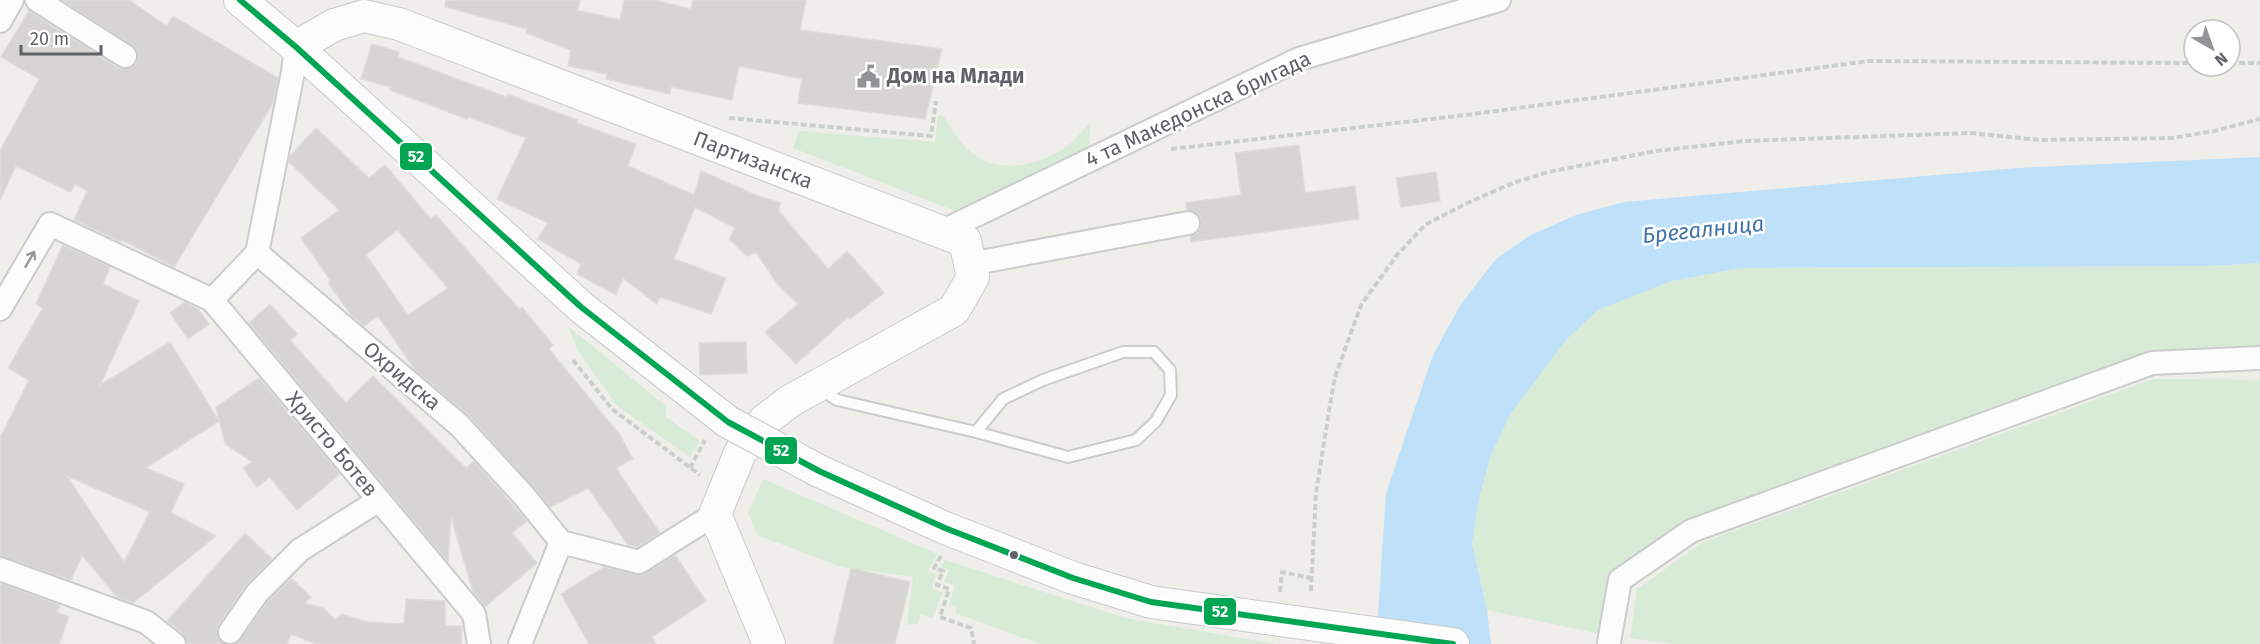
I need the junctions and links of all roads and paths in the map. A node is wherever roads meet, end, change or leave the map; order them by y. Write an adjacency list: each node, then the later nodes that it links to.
1 (12, 0): 5 (street)
2 (38, 0): 7 (street)
3 (240, 0): 6 (main road)
4 (1499, 0): 16 (street, 4 та Македонска бригада)
5 (0, 21)
6 (296, 47): 16 (main road, Партизанска); 17 (street); 43 (main road, bridge)
7 (125, 56)
8 (2182, 63): 14 (path)
9 (2242, 63): 10 (path)
10 (2260, 63)
11 (936, 101): 12 (path)
12 (724, 118)
13 (2260, 118): 33 (path)
14 (1163, 150)
15 (1188, 223): 18 (street)
16 (941, 232): 18 (main road, Партизанска)
17 (257, 253): 19 (street); 30 (street, Охридска)
18 (970, 264): 23 (main road)
19 (212, 300): 20 (street, one-way to 19); 28 (street, Христо Ботев)
20 (0, 309)
21 (2260, 358): 37 (street)
22 (573, 360): 26 (path)
23 (803, 393): 24 (lane); 29 (main road)
24 (975, 432): 24 (lane)
25 (696, 434): 26 (path)
26 (690, 468): 27 (path)
27 (704, 478)
28 (379, 500): 36 (street); 39 (street, Христо Ботев)
29 (715, 514): 30 (street); 41 (main road)
30 (561, 542): 40 (street)
31 (947, 548): 42 (path)
32 (0, 569): 38 (street)
33 (1311, 578): 34 (path); 35 (path)
34 (1311, 591)
35 (1280, 598)
36 (230, 632)
37 (1609, 642)
38 (174, 644)
39 (479, 644)
40 (520, 644)
41 (769, 644)
42 (974, 644)
43 (1453, 644)

